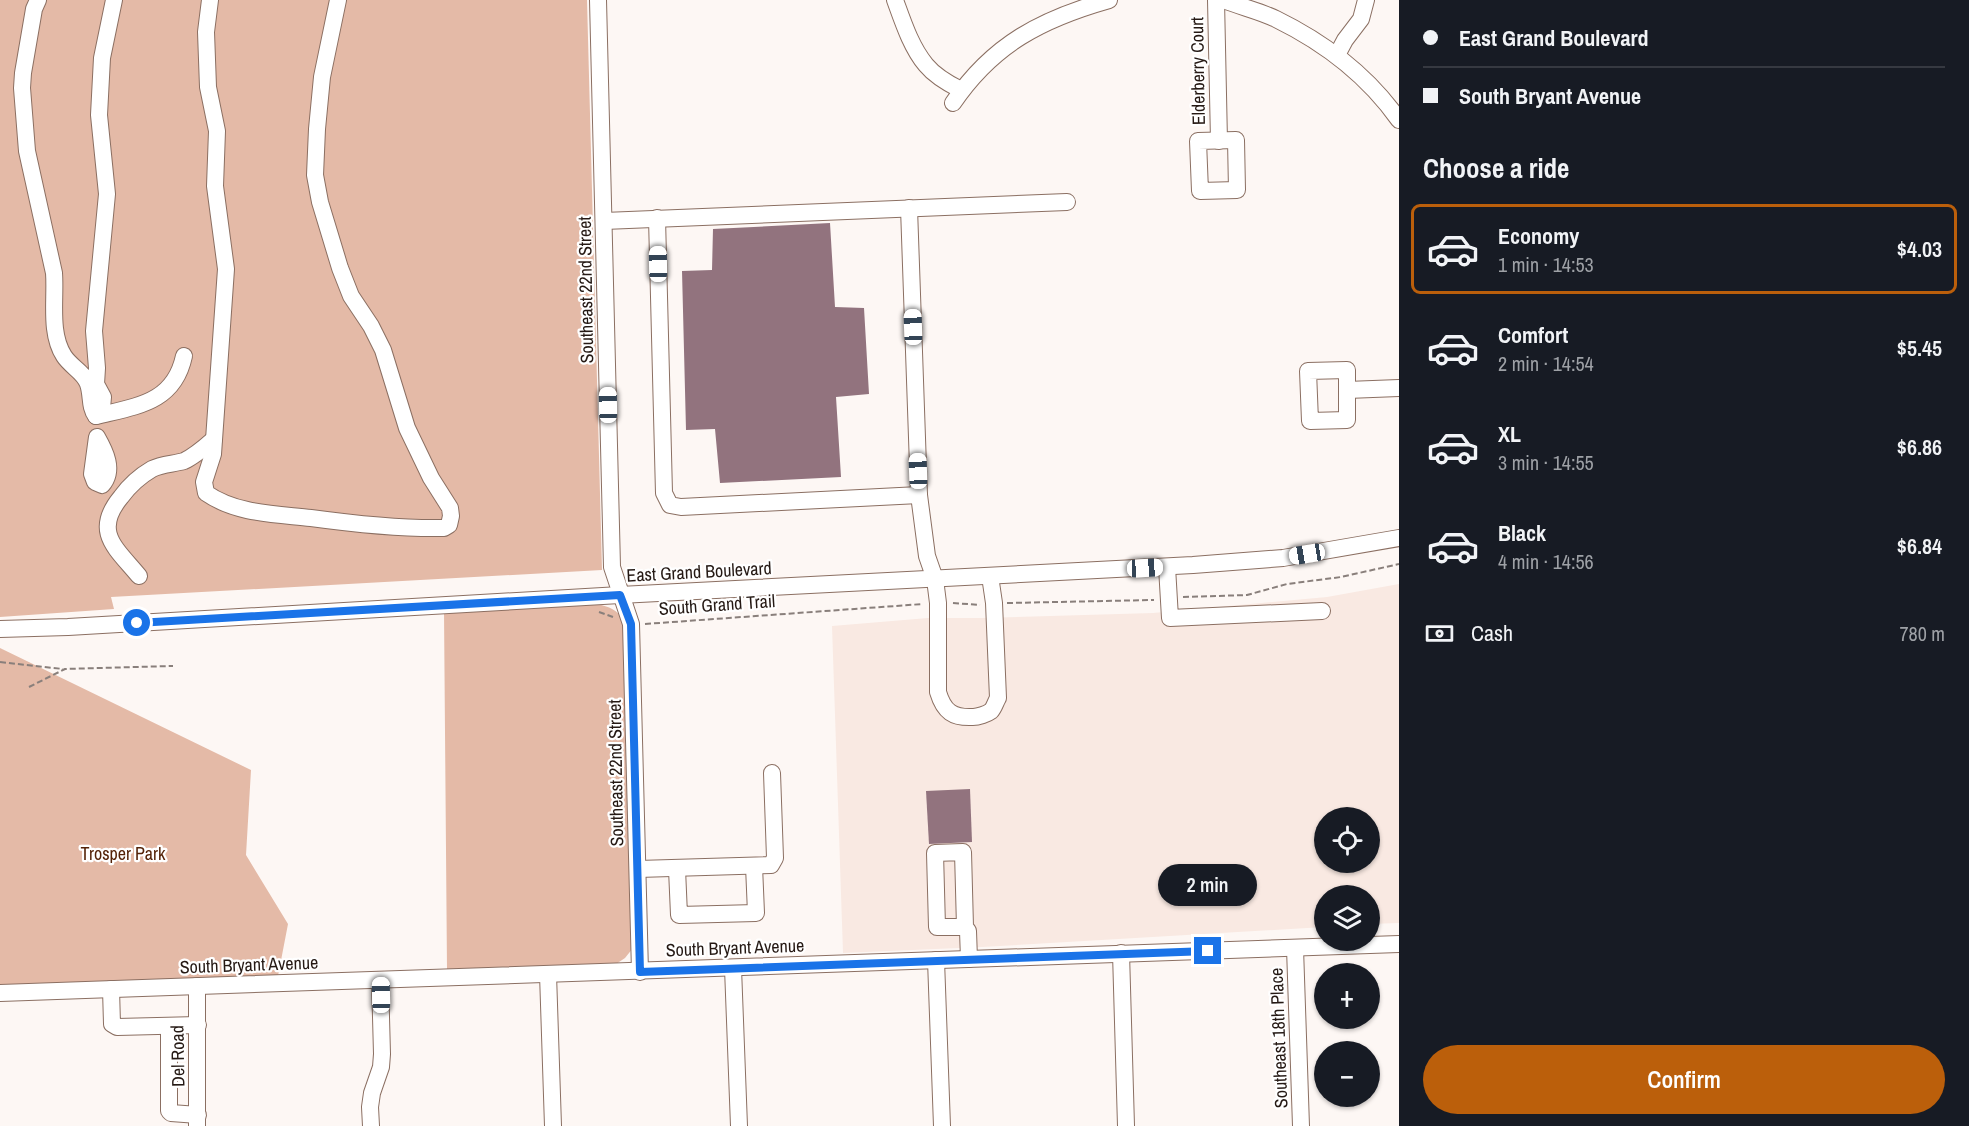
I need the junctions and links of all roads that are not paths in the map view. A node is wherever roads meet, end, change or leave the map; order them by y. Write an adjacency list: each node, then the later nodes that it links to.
1 (38, 0): 21 (street)
2 (114, 0): 21 (street)
3 (210, 0): 22 (street)
4 (338, 0): 22 (street)
5 (598, 0): 17 (street, Southeast 22nd Street)
6 (895, 0): 7 (street)
7 (1109, 0)
8 (1216, 0): 13 (street, Elderberry Court)
9 (1224, 0): 11 (street)
10 (1366, 0): 11 (street)
11 (1337, 55): 12 (street)
12 (1397, 111)
13 (1219, 141)
14 (1067, 201): 15 (street)
15 (909, 208): 16 (street); 23 (street)
16 (657, 218): 17 (street); 23 (street)
17 (604, 221): 29 (street, Southeast 22nd Street)
18 (184, 356): 21 (street)
19 (1399, 388): 20 (street)
20 (1347, 390)
21 (96, 416)
22 (214, 439): 26 (street)
23 (919, 495): 28 (street)
24 (1399, 538): 25 (street, East Grand Boulevard)
25 (1167, 567): 27 (street, East Grand Boulevard); 30 (street)
26 (139, 576)
27 (990, 576): 28 (street, East Grand Boulevard); 28 (street)
28 (934, 579): 29 (street, East Grand Boulevard)
29 (620, 595): 31 (street, East Grand Boulevard); 34 (street, Southeast 22nd Street)
30 (1322, 611)
31 (0, 629)
32 (772, 772): 33 (street)
33 (754, 866): 35 (street); 35 (street)
34 (638, 869): 35 (street); 44 (street, Southeast 22nd Street)
35 (677, 869)
36 (965, 927): 41 (street)
37 (1399, 944): 38 (street, South Bryant Avenue); 40 (street)
38 (1295, 948): 39 (street, South Bryant Avenue); 58 (street, Southeast 18th Place)
39 (1121, 953): 41 (street, South Bryant Avenue); 57 (street)
40 (1399, 958)
41 (969, 959): 42 (street, South Bryant Avenue)
42 (936, 960): 43 (street, South Bryant Avenue); 56 (street)
43 (733, 968): 44 (street, South Bryant Avenue); 55 (street)
44 (640, 972): 45 (street, South Bryant Avenue)
45 (548, 974): 46 (street, South Bryant Avenue); 54 (street)
46 (380, 980): 47 (street, South Bryant Avenue); 53 (street)
47 (197, 986): 48 (street, South Bryant Avenue); 50 (street, Del Road)
48 (111, 989): 49 (street, South Bryant Avenue); 51 (street)
49 (0, 993)
50 (198, 1025): 51 (street); 52 (street, Del Road)
51 (169, 1026): 52 (street)
52 (198, 1120)
53 (371, 1126)
54 (553, 1126)
55 (738, 1126)
56 (942, 1126)
57 (1126, 1126)
58 (1301, 1126)

